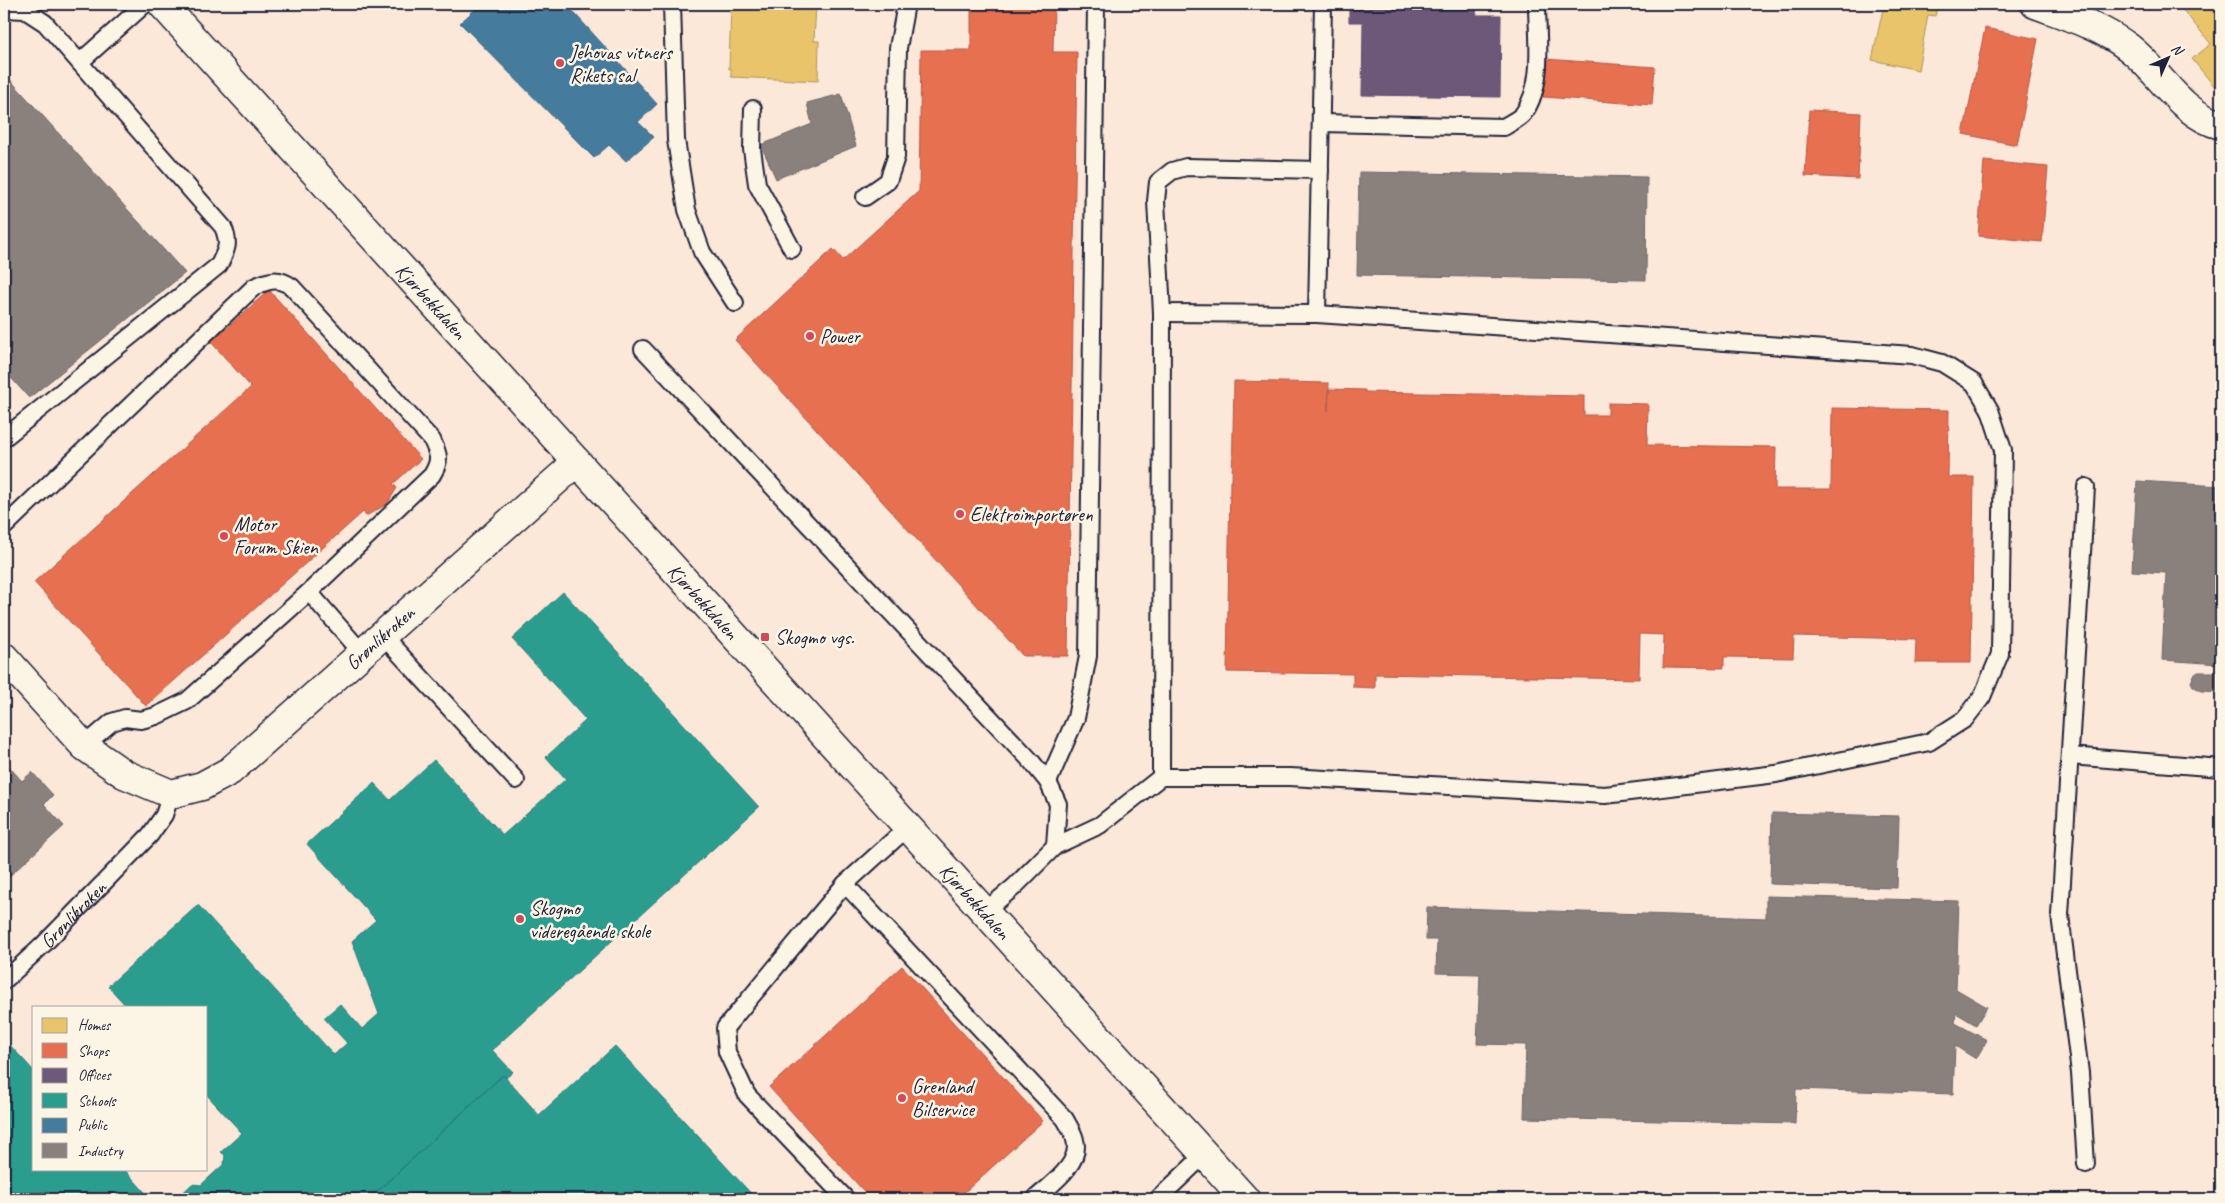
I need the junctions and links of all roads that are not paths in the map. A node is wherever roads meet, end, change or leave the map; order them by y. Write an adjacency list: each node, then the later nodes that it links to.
1 (145, 4): 10 (lane)
2 (162, 4): 22 (street, Kjørbekkdalen)
3 (672, 4): 17 (lane)
4 (906, 4): 15 (lane)
5 (1096, 4): 33 (lane)
6 (1323, 4): 12 (lane)
7 (1537, 4): 12 (lane)
8 (2035, 4): 13 (street)
9 (4, 9): 10 (lane)
10 (80, 62): 21 (lane)
11 (753, 109): 16 (lane)
12 (1321, 123): 14 (lane)
13 (2221, 125)
14 (1320, 170): 18 (lane); 19 (lane)
15 (865, 197)
16 (792, 249)
17 (735, 303)
18 (1162, 313): 19 (lane); 31 (lane)
19 (1317, 314): 31 (lane)
20 (643, 349): 33 (lane)
21 (4, 438)
22 (576, 462): 26 (street, Grønlikroken); 35 (street, Kjørbekkdalen)
23 (2086, 487): 29 (lane)
24 (4, 527): 25 (lane)
25 (309, 592): 26 (lane); 28 (lane)
26 (373, 645): 32 (lane); 34 (street, Grønlikroken)
27 (4, 657): 28 (street)
28 (84, 746): 34 (street)
29 (2070, 756): 30 (lane); 41 (lane)
30 (2221, 768)
31 (1161, 777): 36 (lane)
32 (516, 780)
33 (1048, 782): 36 (lane)
34 (171, 794): 39 (lane, Grønlikroken)
35 (908, 827): 37 (lane); 38 (street, Kjørbekkdalen)
36 (1054, 846): 38 (lane)
37 (845, 884): 42 (lane); 43 (lane)
38 (984, 912): 40 (street, Kjørbekkdalen)
39 (4, 981)
40 (1204, 1154): 44 (lane); 45 (street, Kjørbekkdalen)
41 (2086, 1164)
42 (846, 1199)
43 (1035, 1199)
44 (1158, 1199)
45 (1245, 1199)

